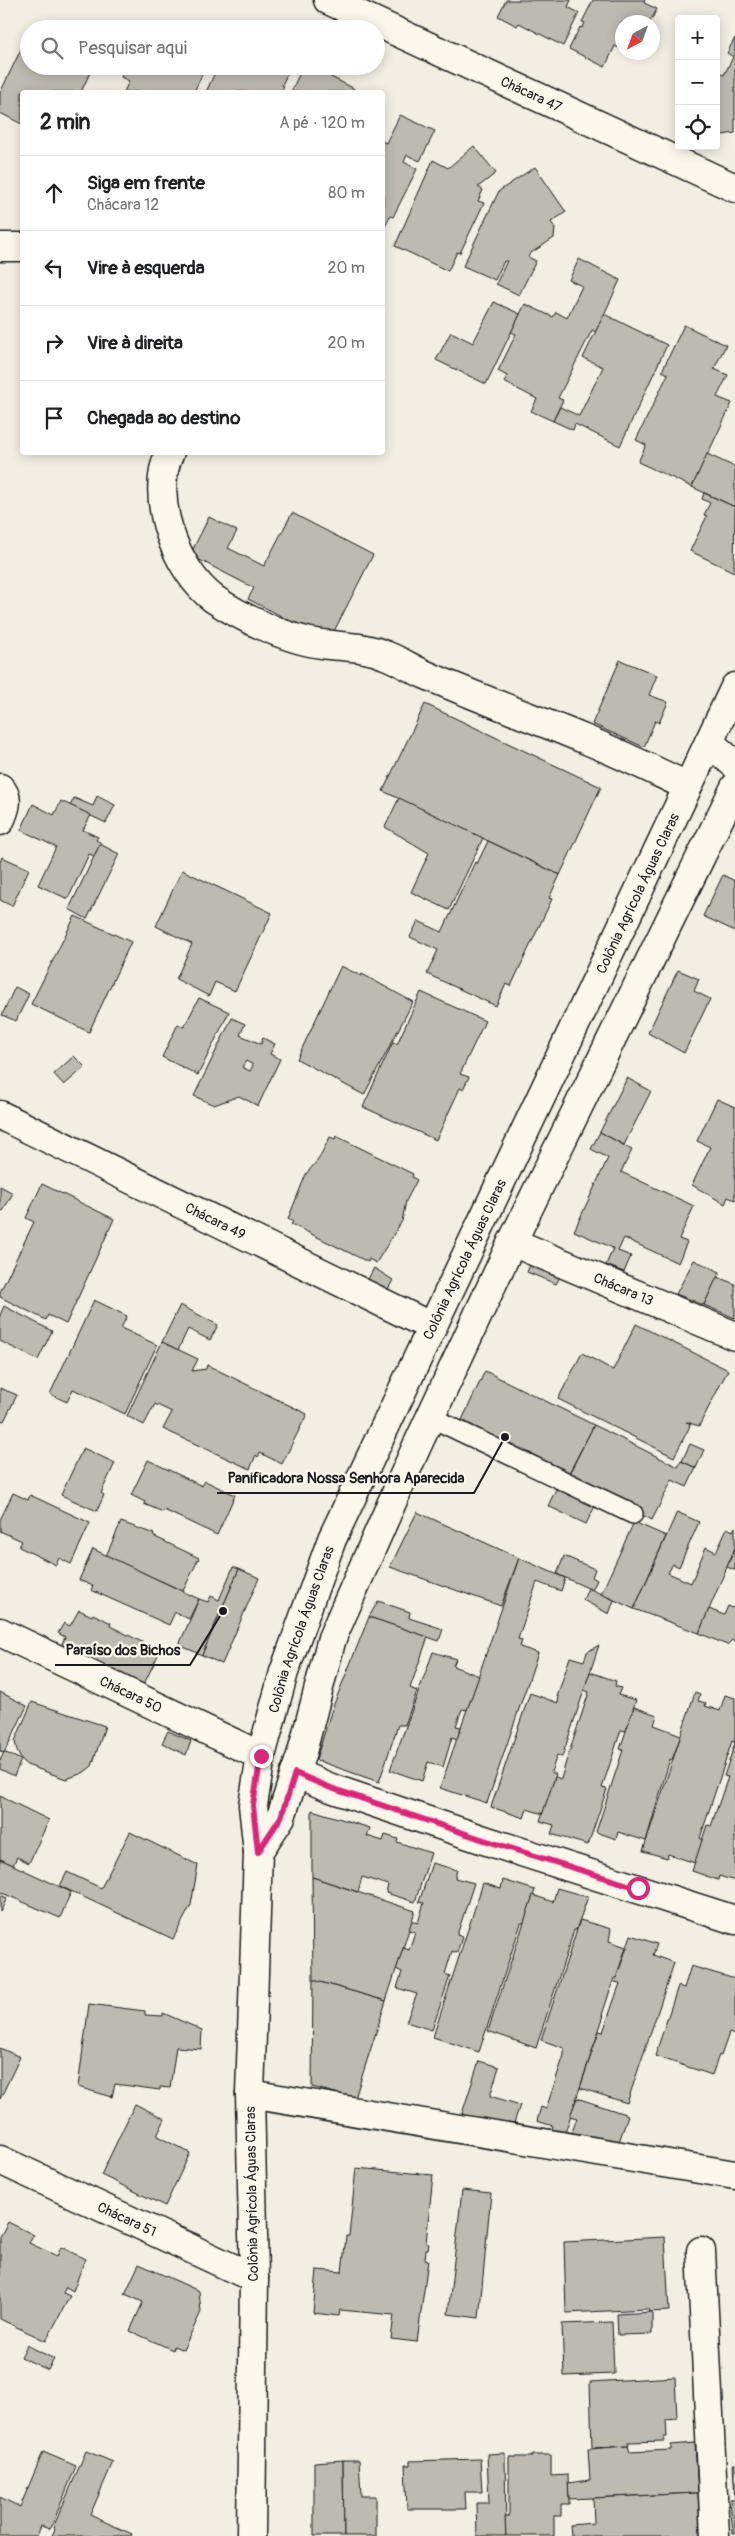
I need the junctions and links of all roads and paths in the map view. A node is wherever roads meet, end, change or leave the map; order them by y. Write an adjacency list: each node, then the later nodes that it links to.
1 (328, 0): 2 (street, Chácara 47)
2 (371, 20)
3 (385, 26): 4 (street, Chácara 47)
4 (735, 188)
5 (0, 247): 6 (street)
6 (20, 247)
7 (169, 455): 11 (street)
8 (735, 687): 9 (street, Colônia Agrícola Águas Claras)
9 (709, 742): 10 (street); 11 (street, Colônia Agrícola Águas Claras)
10 (735, 764)
11 (687, 786): 17 (street, Colônia Agrícola Águas Claras)
12 (735, 787): 16 (street)
13 (0, 788): 14 (street)
14 (0, 821)
15 (0, 1115): 17 (street, Chácara 49)
16 (512, 1242): 18 (street, Chácara 13); 19 (street)
17 (432, 1327): 22 (street, Colônia Agrícola Águas Claras)
18 (735, 1336)
19 (430, 1418): 20 (lane); 23 (street)
20 (633, 1514)
21 (0, 1632): 22 (street, Chácara 50)
22 (261, 1756): 24 (street, Colônia Agrícola Águas Claras)
23 (295, 1773): 24 (street); 25 (street)
24 (258, 1852): 26 (street, Colônia Agrícola Águas Claras)
25 (735, 1920)
26 (250, 2094): 28 (street); 30 (street, Colônia Agrícola Águas Claras)
27 (0, 2160): 30 (street, Chácara 51)
28 (735, 2176)
29 (701, 2251): 32 (street)
30 (254, 2278): 31 (street, Colônia Agrícola Águas Claras)
31 (252, 2536)
32 (714, 2536)

